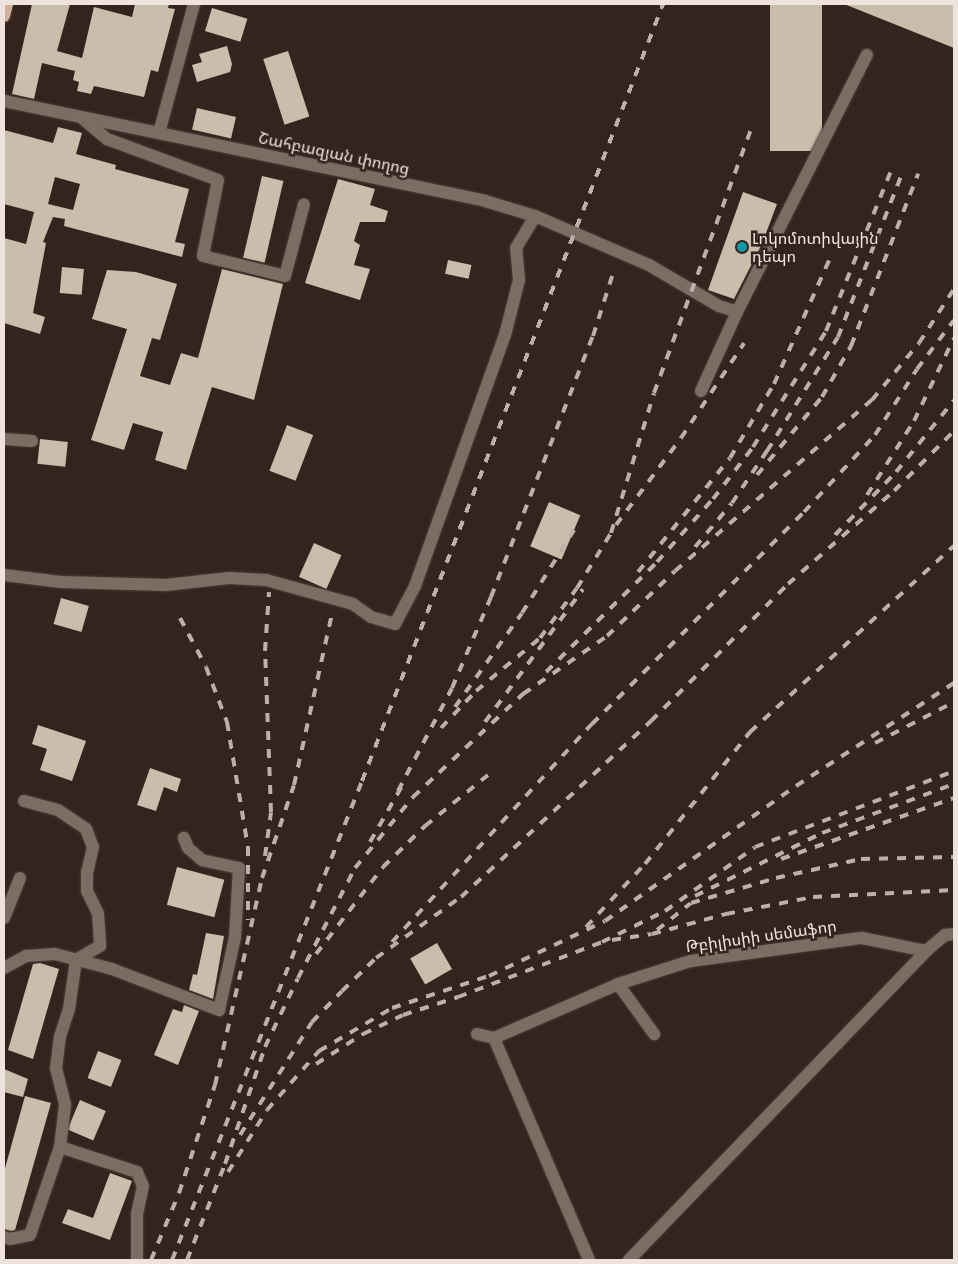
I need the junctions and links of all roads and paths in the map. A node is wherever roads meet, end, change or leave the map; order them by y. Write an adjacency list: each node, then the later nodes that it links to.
1 (7, 4): 3 (main road)
2 (194, 4): 7 (street)
3 (4, 16)
4 (867, 55): 10 (street)
5 (4, 101): 6 (street, Շահբազյան փողոց)
6 (81, 117): 7 (street, Շահբազյան փողոց); 8 (street)
7 (159, 133): 9 (street, Շահբազյան փողոց)
8 (304, 204)
9 (535, 216): 10 (street, Շահբազյան փողոց); 14 (street)
10 (737, 312): 11 (street)
11 (701, 391)
12 (4, 439): 13 (street)
13 (32, 441)
14 (4, 575)
15 (24, 800): 21 (street)
16 (184, 838): 21 (street)
17 (20, 878): 18 (street)
18 (4, 918)
19 (954, 934): 20 (street)
20 (926, 951): 23 (street, Թբիլիսիի սեմաֆոր); 31 (street)
21 (76, 960): 22 (street); 27 (street)
22 (4, 968)
23 (618, 984): 25 (street); 26 (street, Թբիլիսիի սեմաֆոր)
24 (477, 1034): 26 (street)
25 (654, 1034)
26 (494, 1038): 30 (street)
27 (60, 1147): 28 (street); 29 (street)
28 (4, 1238)
29 (137, 1260)
30 (589, 1260)
31 (628, 1260)

